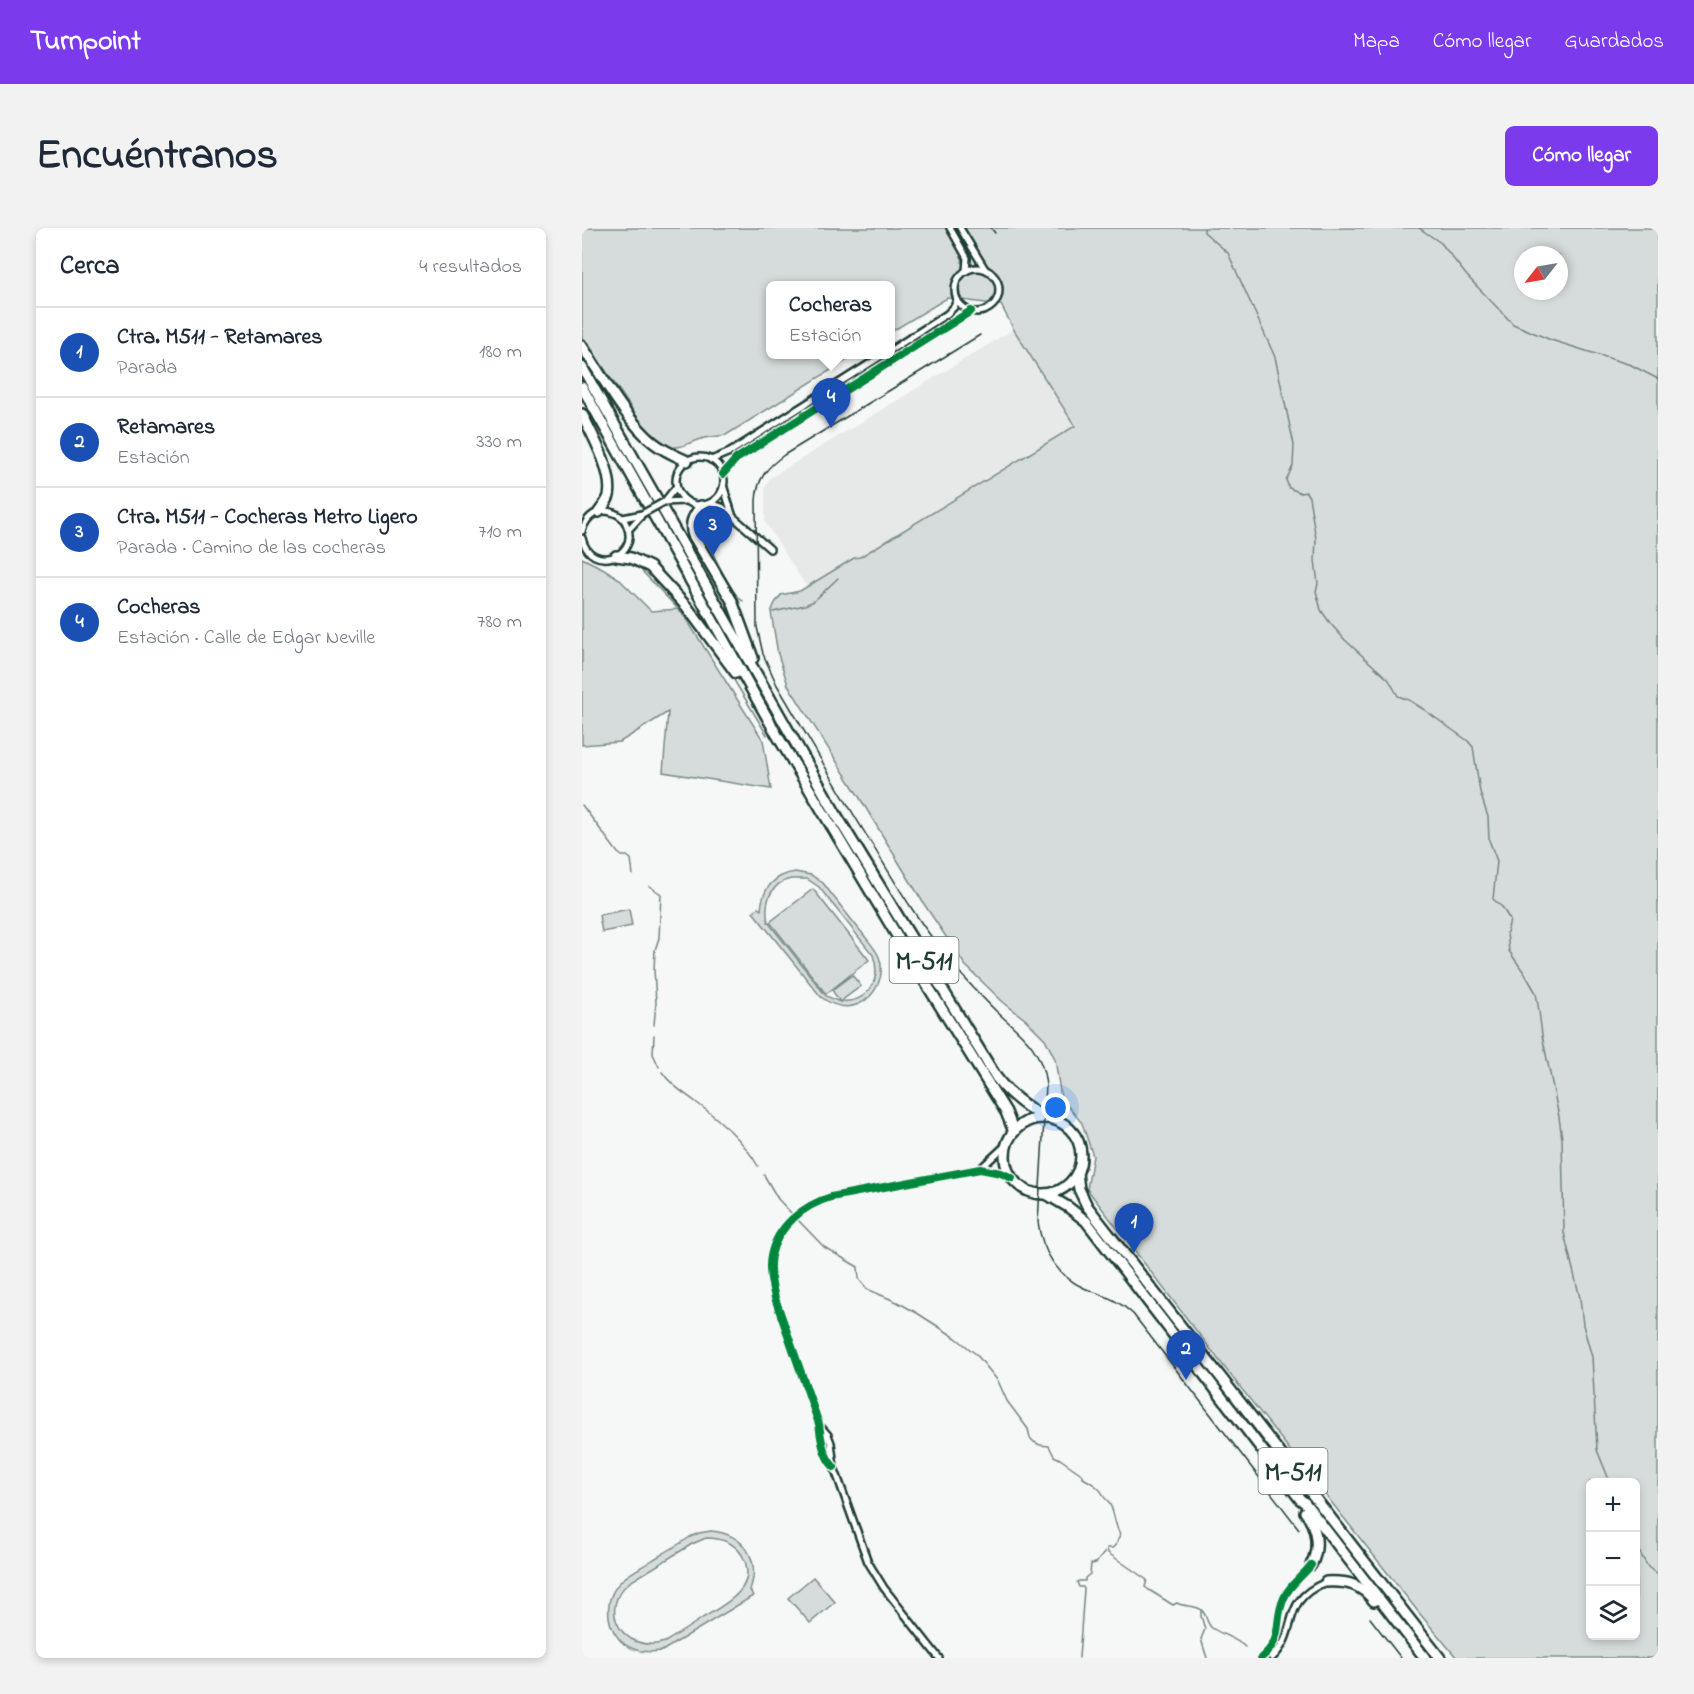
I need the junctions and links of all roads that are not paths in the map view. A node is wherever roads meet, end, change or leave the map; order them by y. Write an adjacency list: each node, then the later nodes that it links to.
1 (950, 228): 4 (street)
2 (960, 228): 3 (street)
3 (985, 269): 4 (street); 6 (street)
4 (966, 271): 5 (street)
5 (957, 300): 6 (street); 8 (street)
6 (970, 311): 9 (street)
7 (582, 346): 16 (highway)
8 (895, 347)
9 (895, 358)
10 (875, 359): 15 (street)
11 (894, 359): 17 (street)
12 (582, 367): 32 (highway, M-511)
13 (582, 387): 33 (highway, M-511)
14 (582, 414): 23 (highway)
15 (711, 460): 16 (street); 17 (street)
16 (687, 461): 18 (street)
17 (723, 474): 19 (street)
18 (676, 487): 20 (street); 21 (street)
19 (724, 487): 22 (street); 25 (street)
20 (685, 501): 21 (street); 22 (street)
21 (664, 502): 24 (street, bridge)
22 (706, 504): 25 (street); 32 (highway)
23 (599, 512): 26 (street); 28 (street)
24 (642, 514): 26 (street); 27 (street)
25 (732, 516): 30 (street)
26 (623, 518): 27 (street)
27 (628, 529): 31 (street)
28 (582, 531)
29 (582, 538): 31 (street)
30 (770, 549)
31 (616, 556): 33 (highway)
32 (765, 688): 34 (highway, M-511)
33 (777, 735): 35 (highway, M-511)
34 (1045, 1118): 35 (highway); 38 (highway, M-511)
35 (1014, 1132): 36 (highway)
36 (1007, 1144): 37 (street); 39 (highway)
37 (980, 1169): 39 (street); 45 (street)
38 (1077, 1173): 40 (highway); 49 (highway, M-511)
39 (1012, 1178): 40 (highway, M-511)
40 (1046, 1194): 41 (highway, M-511)
41 (1300, 1499): 42 (highway); 44 (highway, M-511)
42 (1311, 1565): 46 (street)
43 (1326, 1582): 44 (highway); 47 (street)
44 (1402, 1629): 48 (highway, M-511)
45 (939, 1658)
46 (1261, 1658)
47 (1272, 1658)
48 (1425, 1658)
49 (1440, 1658)

